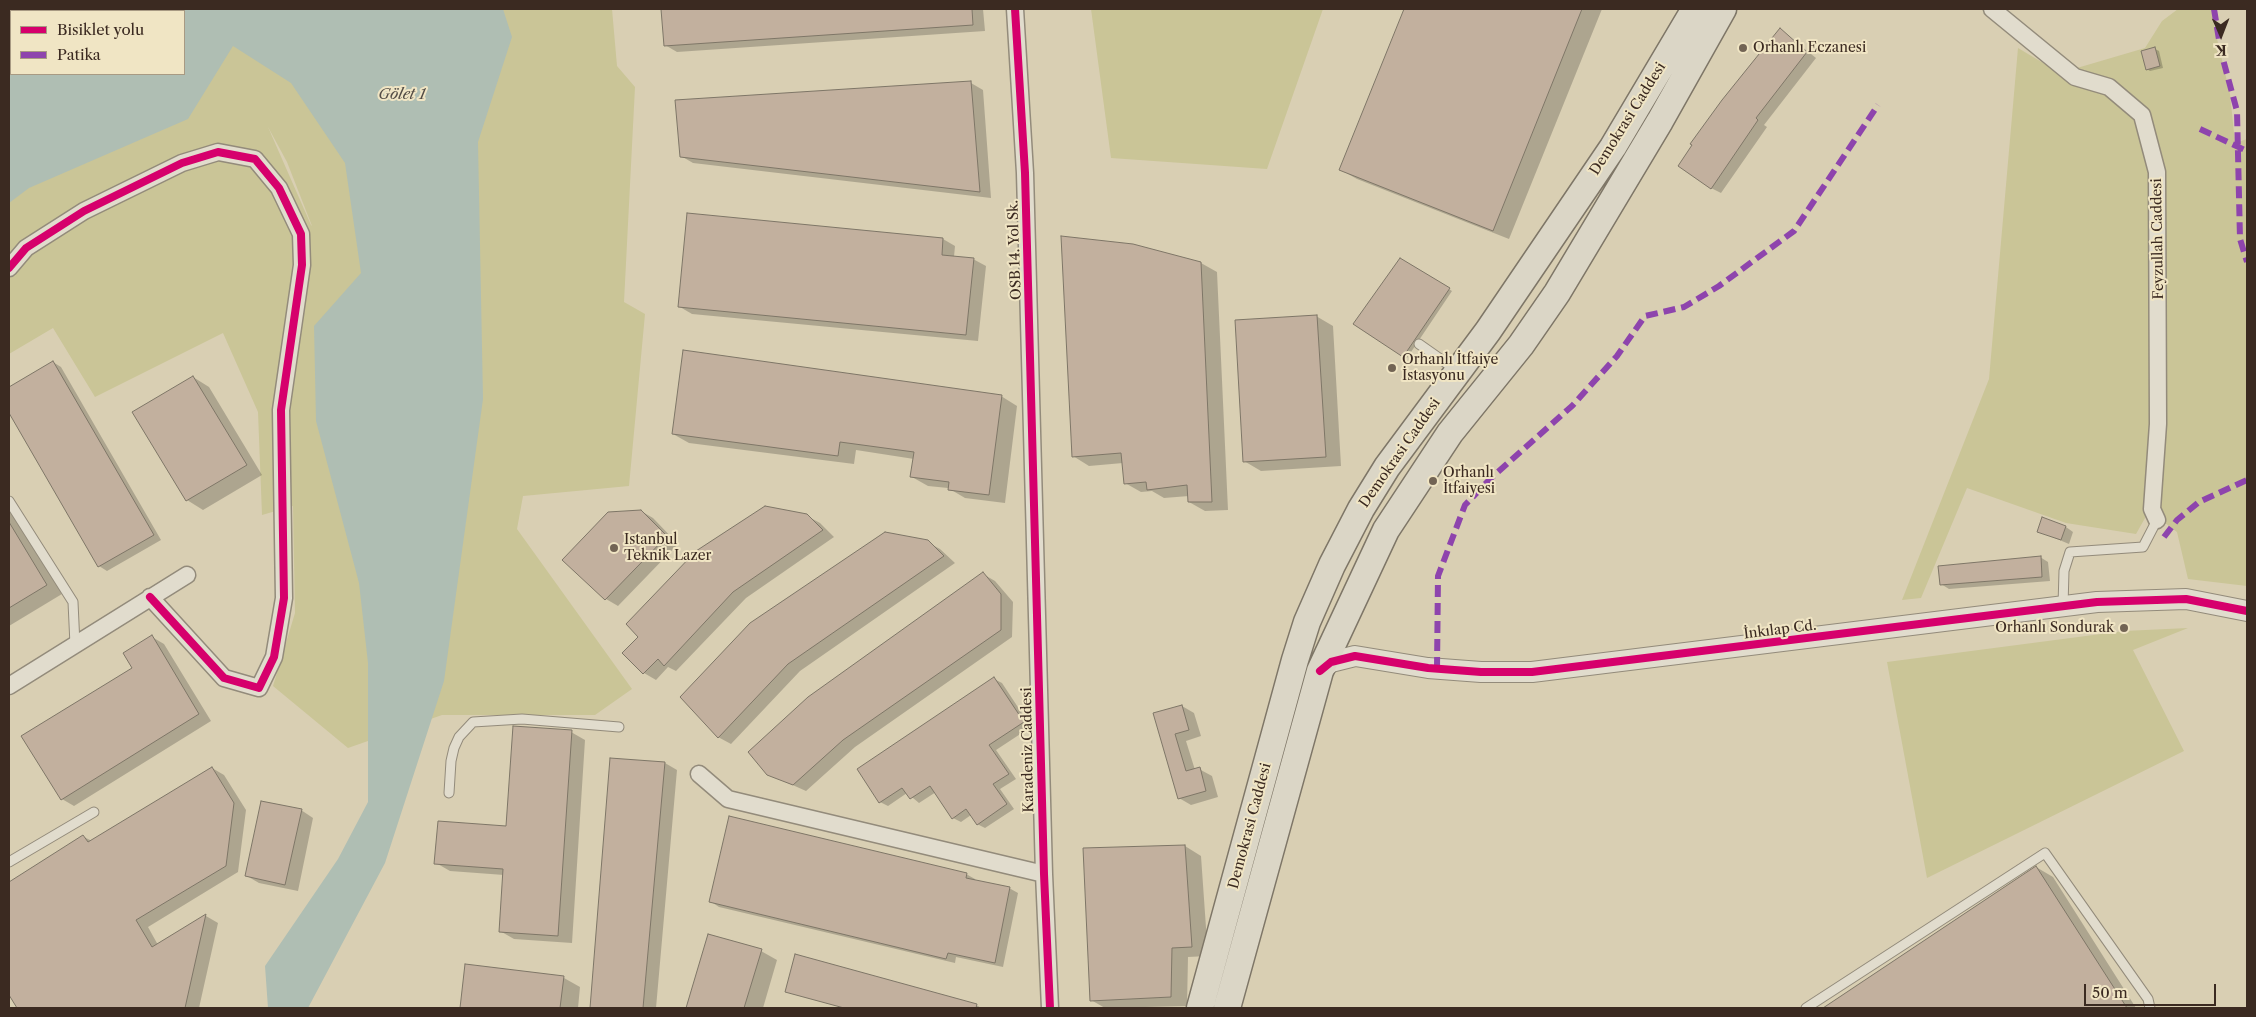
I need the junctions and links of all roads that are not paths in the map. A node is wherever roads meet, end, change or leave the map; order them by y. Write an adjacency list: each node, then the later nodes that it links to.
1 (1015, 9): 9 (street, OSB 14. Yol Sk.)
2 (1695, 9): 8 (main road, Demokrasi Caddesi)
3 (1723, 9): 7 (main road, Demokrasi Caddesi)
4 (1992, 9): 11 (street, Feyzullah Caddesi)
5 (9, 268): 14 (street)
6 (1419, 344): 8 (lane)
7 (1505, 366): 8 (main road); 16 (main road, Demokrasi Caddesi)
8 (1458, 371): 13 (main road, Demokrasi Caddesi)
9 (1035, 491): 27 (street, Karadeniz Caddesi)
10 (9, 501): 18 (lane)
11 (2157, 520): 15 (lane)
12 (187, 575): 14 (street)
13 (1320, 592): 20 (main road); 29 (main road, Demokrasi Caddesi)
14 (150, 598): 18 (street)
15 (2063, 606): 17 (street, İnkılap Cd.); 19 (street, İnkılap Cd.)
16 (1348, 609): 19 (street); 20 (main road, Demokrasi Caddesi)
17 (2247, 612)
18 (75, 645): 21 (street)
19 (1377, 660): 20 (street, İnkılap Cd.)
20 (1320, 671): 30 (main road, Demokrasi Caddesi)
21 (9, 686)
22 (618, 727): 24 (lane)
23 (699, 774): 27 (street)
24 (449, 793)
25 (94, 812): 26 (lane)
26 (9, 862)
27 (1044, 874): 28 (street, Karadeniz Caddesi)
28 (1050, 1008)
29 (1200, 1008)
30 (1227, 1008)
31 (1806, 1008): 32 (lane)
32 (2150, 1008)

